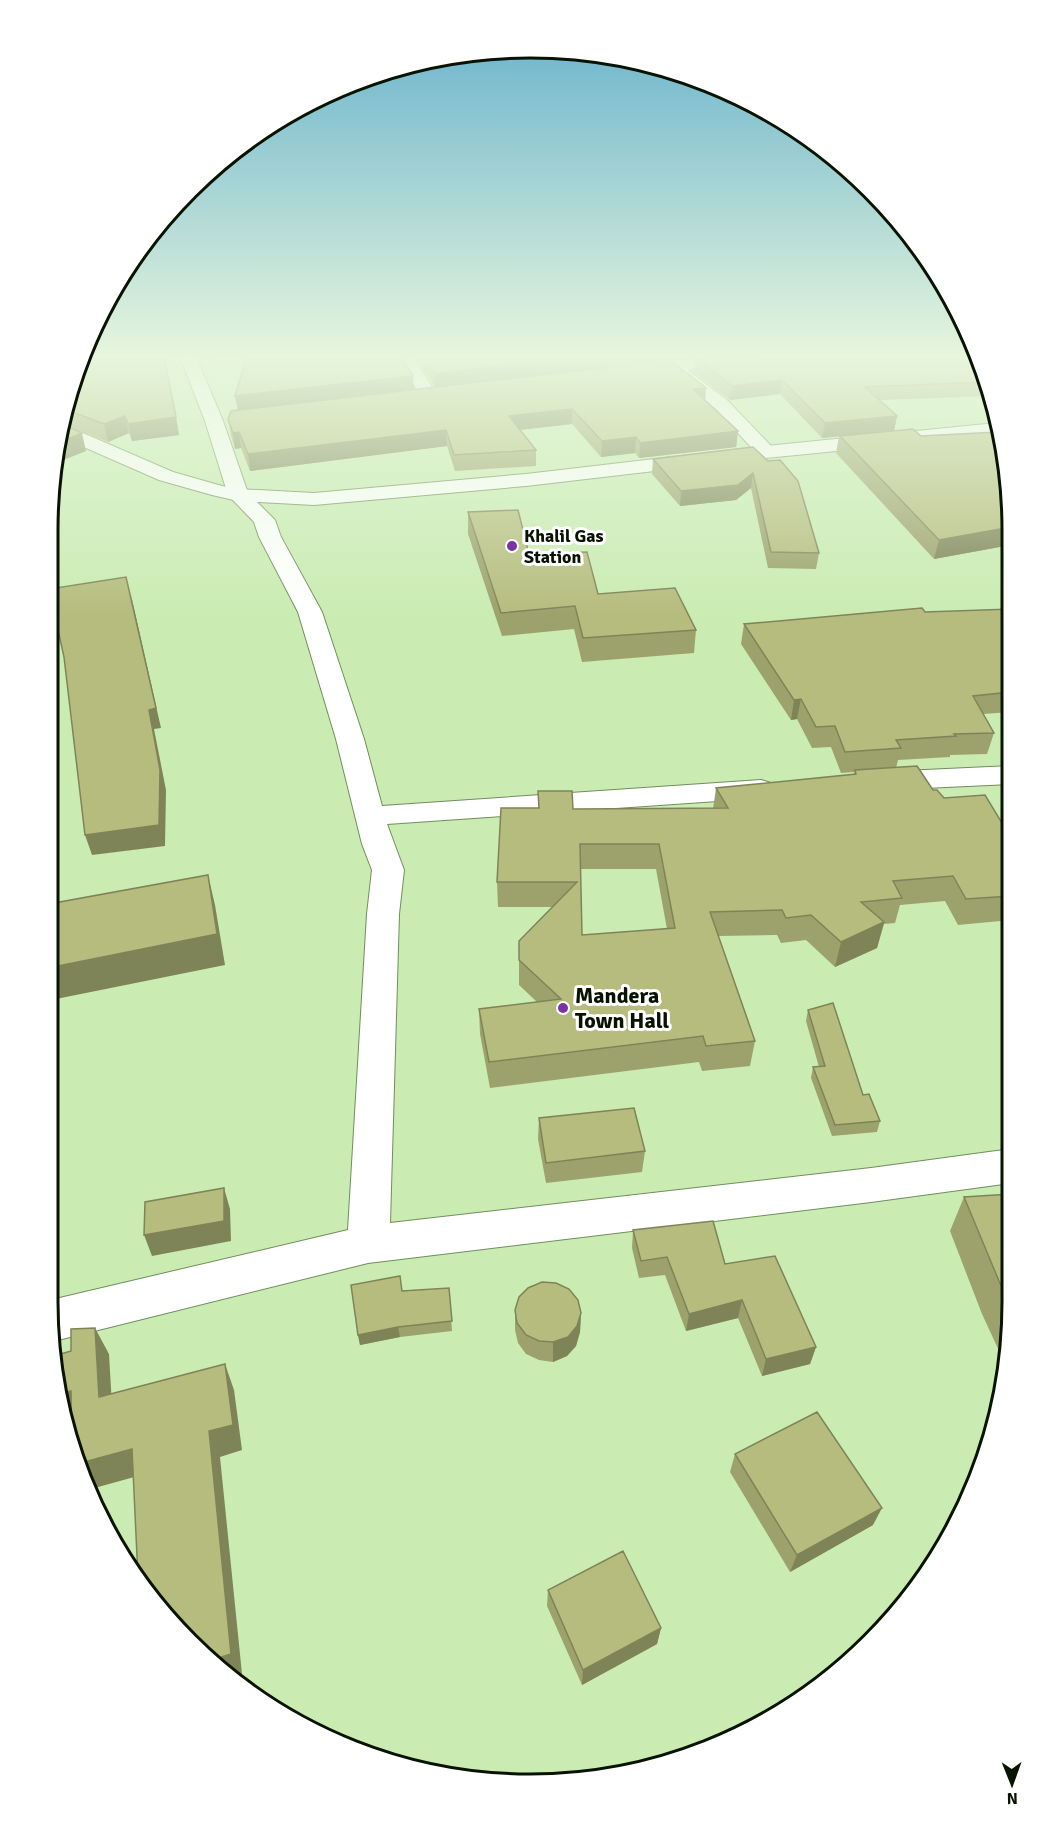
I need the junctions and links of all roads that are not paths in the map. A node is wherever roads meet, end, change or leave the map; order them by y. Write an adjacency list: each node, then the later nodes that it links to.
1 (89, 442): 6 (main road)
2 (225, 442): 6 (main road)
3 (757, 442): 5 (main road)
4 (861, 442): 5 (main road)
5 (766, 452): 6 (main road)
6 (238, 495): 10 (main road)
7 (1002, 775): 8 (main road)
8 (855, 783)
9 (788, 787): 10 (main road)
10 (369, 816): 12 (main road)
11 (1002, 1167): 12 (main road)
12 (368, 1244): 13 (main road)
13 (59, 1319)

